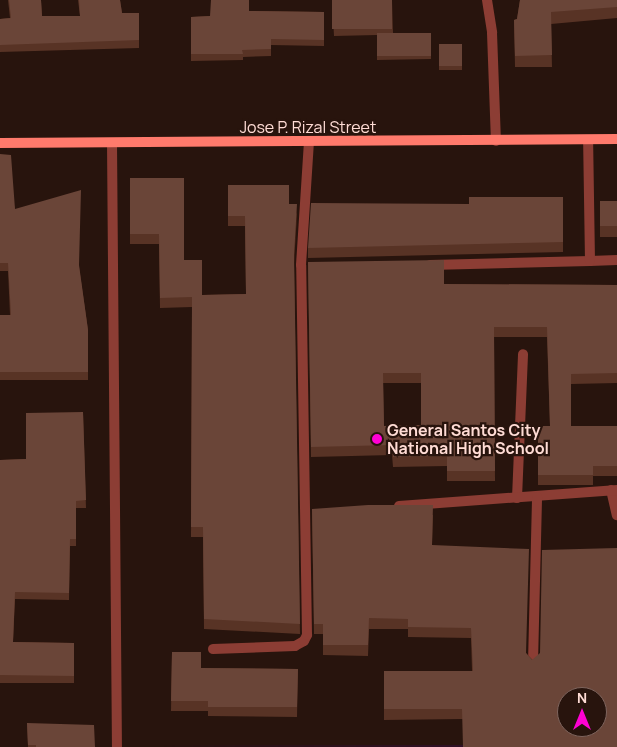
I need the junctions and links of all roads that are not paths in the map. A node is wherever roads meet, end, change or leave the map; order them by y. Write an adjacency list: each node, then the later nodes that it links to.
1 (487, 0): 2 (street)
2 (496, 140): 3 (street, Jose P. Rizal Street); 5 (street, Jose P. Rizal Street)
3 (588, 140): 4 (street, Jose P. Rizal Street); 9 (street)
4 (617, 140)
5 (309, 142): 7 (street, Jose P. Rizal Street); 17 (street)
6 (0, 143): 7 (street, Jose P. Rizal Street)
7 (112, 143): 19 (street)
8 (617, 260): 9 (street)
9 (590, 261): 10 (street)
10 (416, 265)
11 (524, 354): 14 (street)
12 (614, 490): 13 (street); 16 (street)
13 (537, 497): 14 (street); 18 (street)
14 (517, 498): 15 (street)
15 (383, 507)
16 (617, 516)
17 (213, 649)
18 (533, 663)
19 (117, 747)

